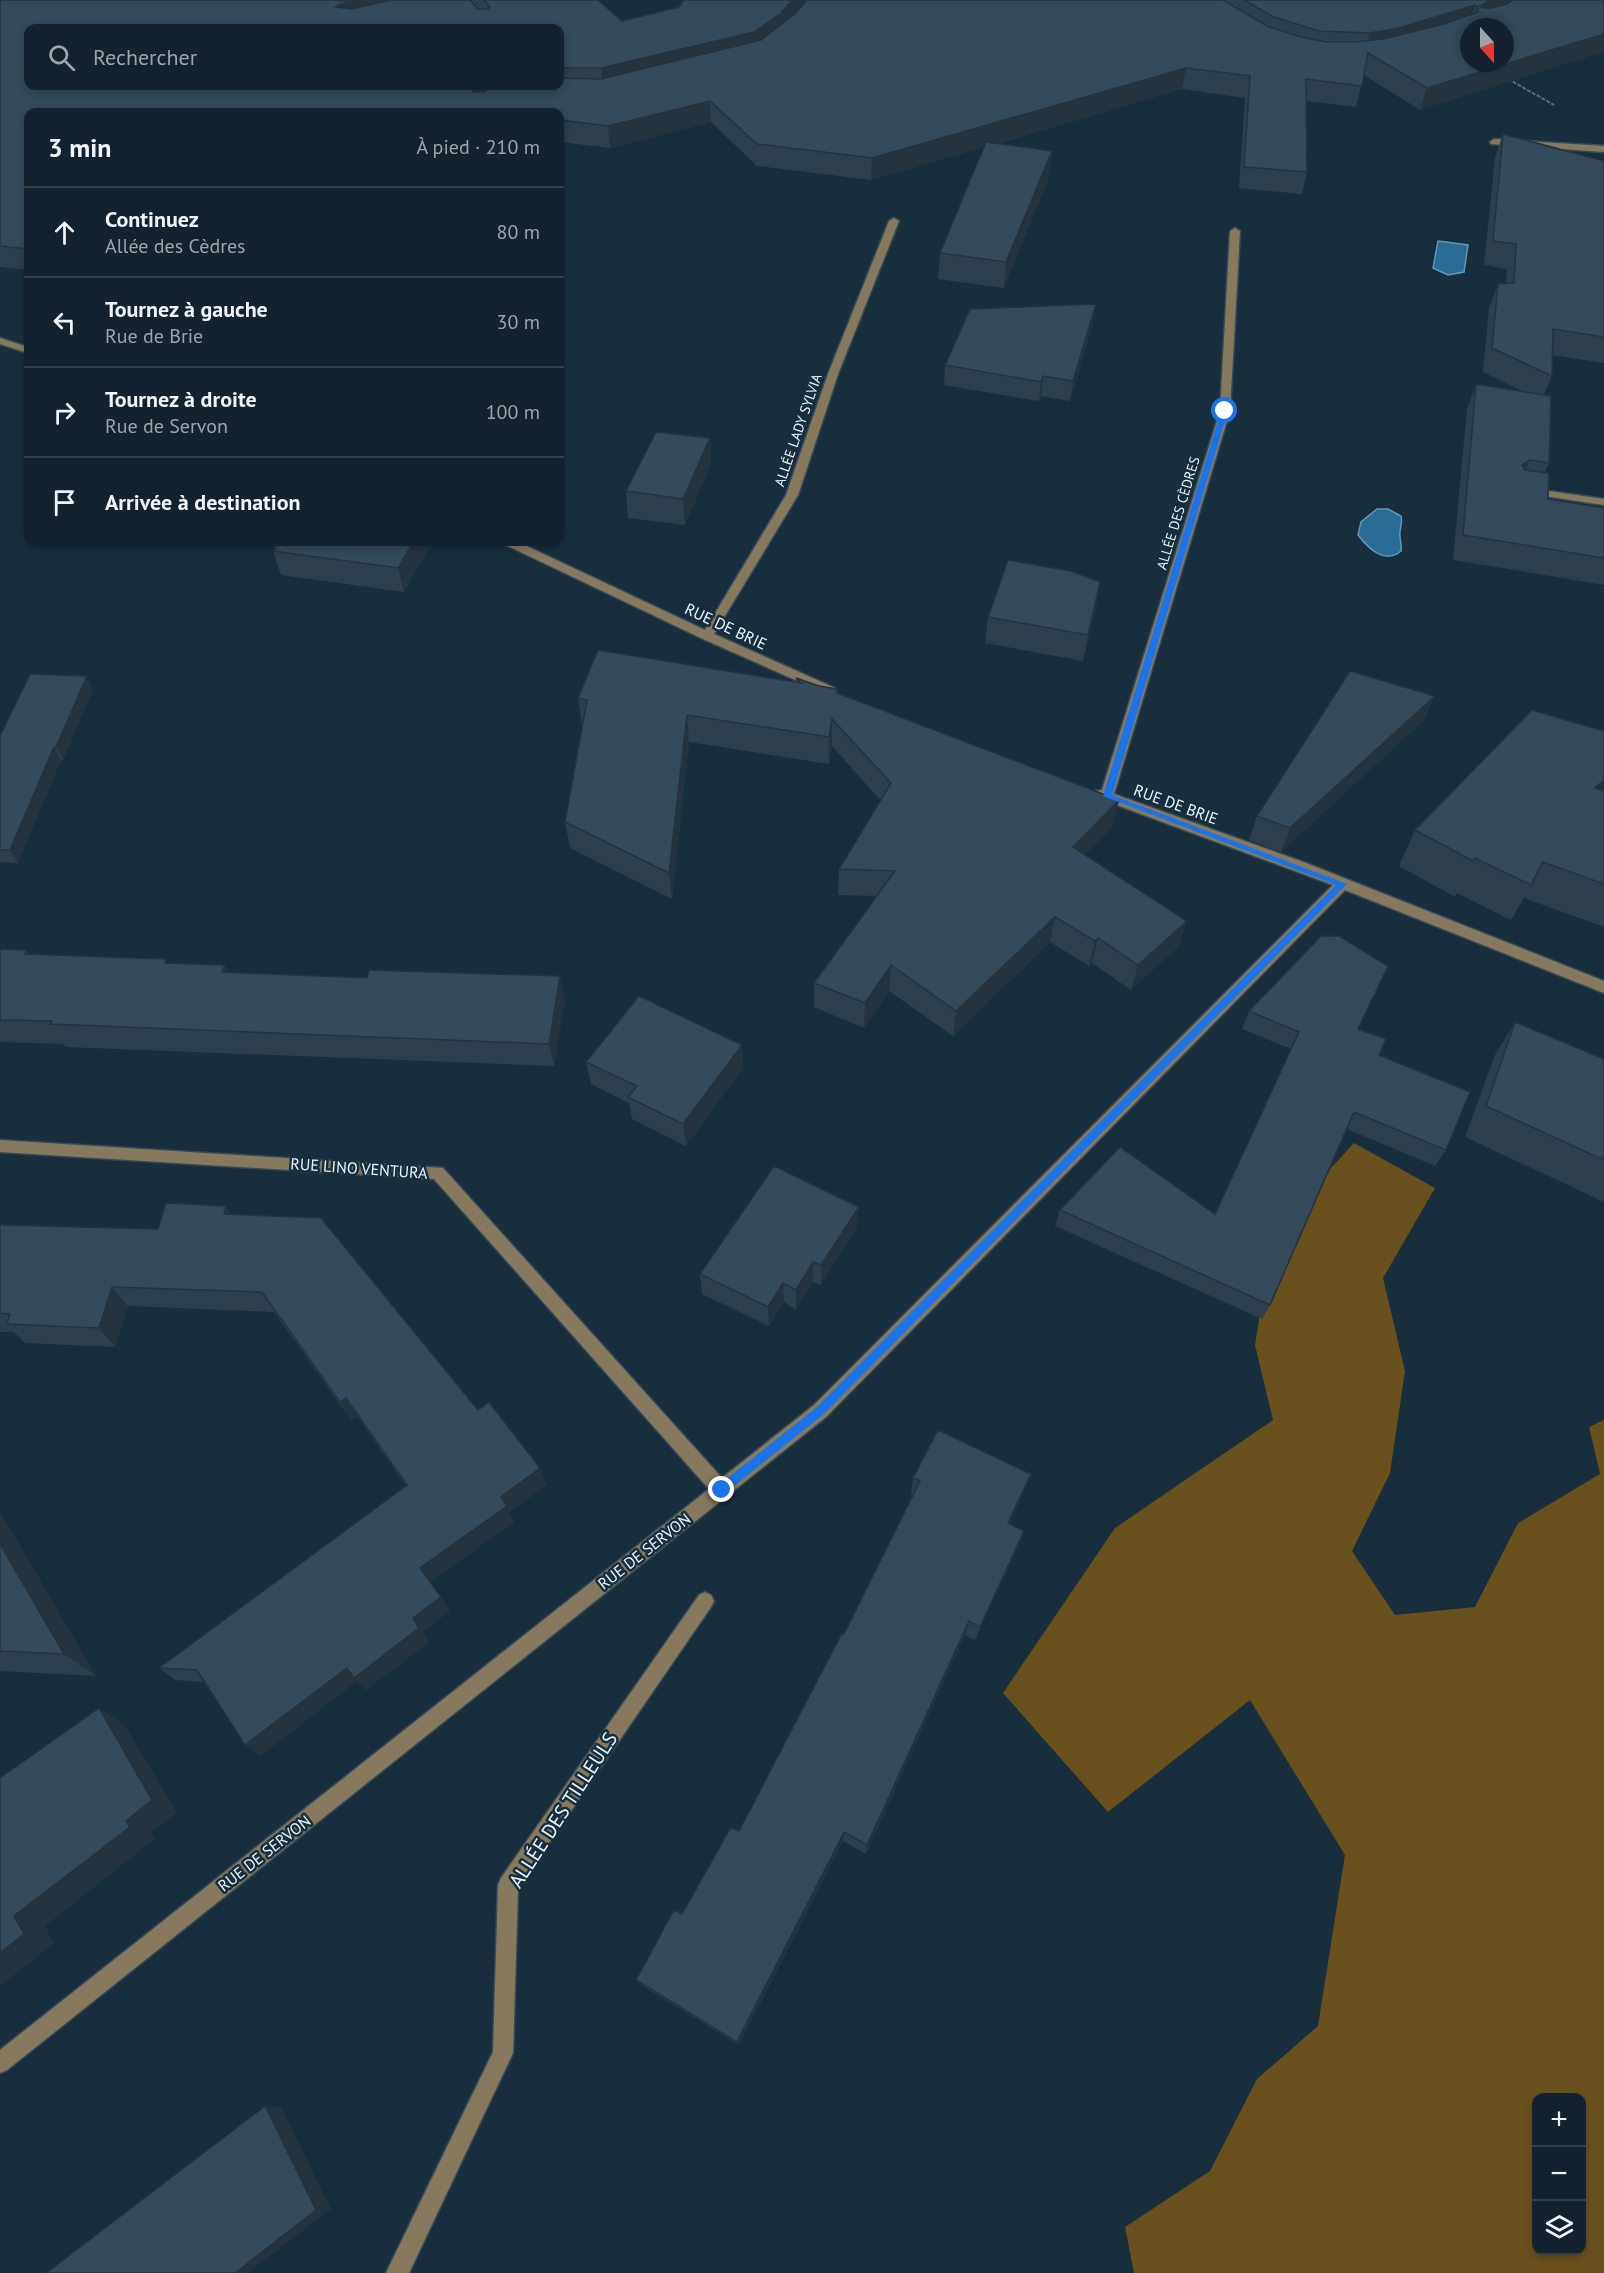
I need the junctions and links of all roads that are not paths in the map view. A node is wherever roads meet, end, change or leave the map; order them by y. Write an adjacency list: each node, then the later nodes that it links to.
1 (1494, 142): 2 (street)
2 (1604, 149)
3 (894, 221): 10 (street, ALLÉE LADY SYLVIA)
4 (1235, 231): 13 (street, ALLÉE DES CÈDRES)
5 (0, 341): 6 (street)
6 (24, 349)
7 (1519, 490): 8 (street)
8 (1604, 502)
9 (518, 546): 10 (street, RUE DE BRIE)
10 (707, 636): 11 (street, RUE DE BRIE)
11 (840, 695)
12 (1085, 788): 13 (street, RUE DE BRIE)
13 (1107, 796): 14 (street, RUE DE BRIE)
14 (1343, 884): 15 (street, RUE DE BRIE); 17 (street, RUE DE SERVON)
15 (1604, 987)
16 (0, 1146): 17 (street, RUE LINO VENTURA)
17 (722, 1490): 19 (street, RUE DE SERVON)
18 (705, 1601): 20 (street, ALLÉE DES TILLEULS)
19 (0, 2063)
20 (398, 2273)

